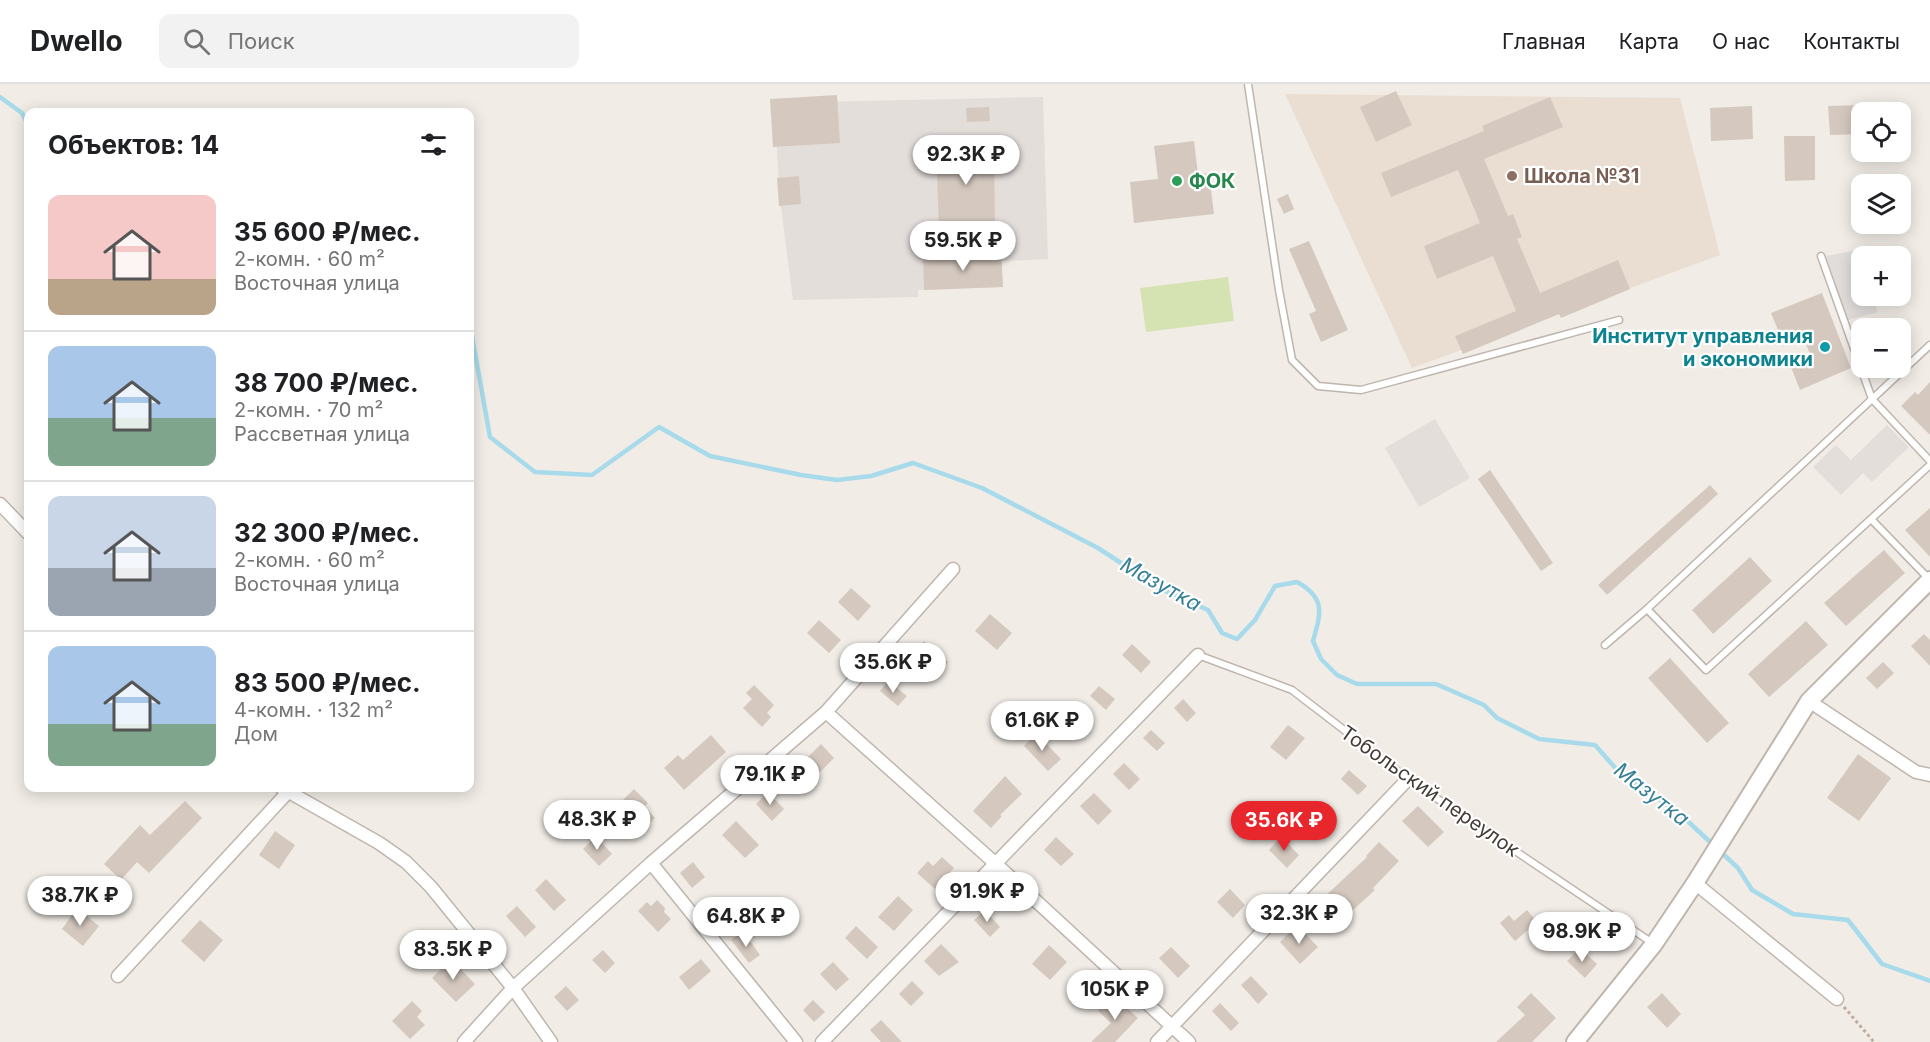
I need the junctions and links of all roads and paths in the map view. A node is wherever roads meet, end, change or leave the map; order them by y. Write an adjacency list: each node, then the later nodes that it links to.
1 (1248, 84): 3 (lane)
2 (1821, 256): 5 (lane)
3 (1619, 320)
4 (1930, 345): 5 (lane)
5 (1872, 399): 6 (lane); 12 (lane)
6 (1930, 463): 8 (lane)
7 (0, 504): 9 (street)
8 (1871, 519): 11 (lane); 12 (lane)
9 (24, 529)
10 (953, 569): 16 (street)
11 (1930, 580): 15 (street)
12 (1647, 609): 13 (lane)
13 (1605, 645)
14 (1198, 655): 18 (lane, Тобольский переулок); 22 (street)
15 (1809, 701): 17 (street); 23 (street)
16 (826, 712): 21 (street); 22 (street)
17 (1930, 776)
18 (1408, 779): 24 (lane, Тобольский переулок); 28 (street)
19 (283, 792): 25 (street)
20 (289, 792): 26 (street)
21 (651, 863): 26 (street); 31 (street)
22 (996, 864): 28 (street); 32 (street)
23 (1695, 883): 24 (street); 27 (street)
24 (1654, 944): 35 (street)
25 (118, 976)
26 (513, 988): 29 (street); 30 (street)
27 (1837, 999): 36 (path)
28 (1173, 1027): 33 (street); 34 (street)
29 (464, 1042)
30 (551, 1042)
31 (796, 1042)
32 (822, 1042)
33 (1157, 1042)
34 (1188, 1042)
35 (1575, 1042)
36 (1874, 1042)

